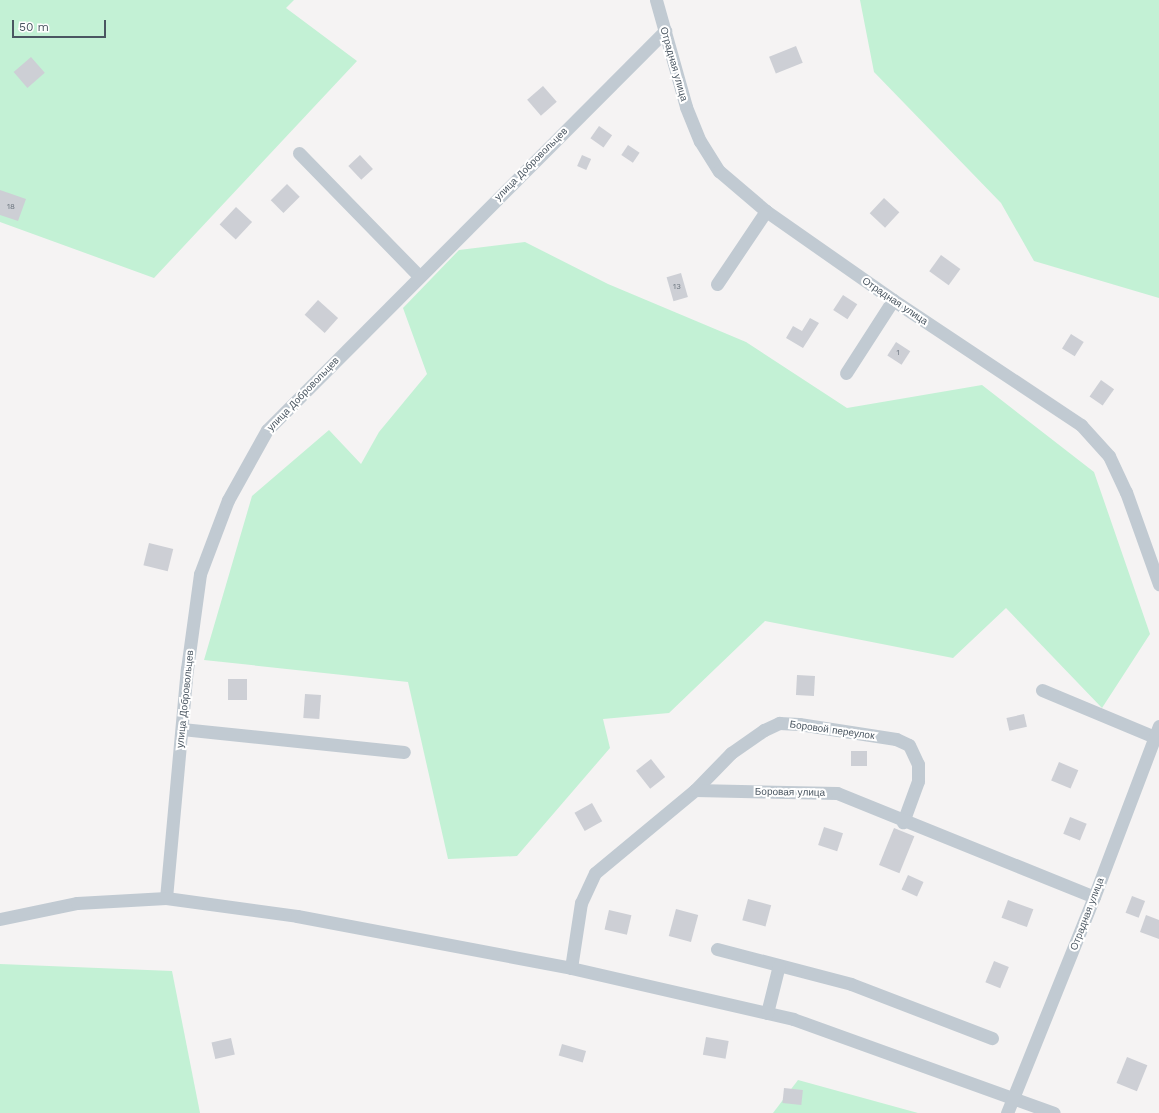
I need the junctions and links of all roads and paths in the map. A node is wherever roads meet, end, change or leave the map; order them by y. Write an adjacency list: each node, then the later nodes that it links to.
1 (656, 0): 2 (street, Отрадная улица)
2 (665, 31): 4 (street, Отрадная улица); 5 (street, улица Добровольцев)
3 (299, 153): 5 (street)
4 (766, 211): 6 (street); 7 (street, Отрадная улица)
5 (419, 276): 12 (street, улица Добровольцев)
6 (717, 284)
7 (893, 300): 8 (street); 9 (street, Отрадная улица)
8 (846, 373)
9 (1154, 550): 10 (street, Отрадная улица)
10 (1159, 584)
11 (1042, 690): 13 (street)
12 (182, 729): 14 (street); 18 (street, улица Добровольцев)
13 (1157, 731): 17 (street, Отрадная улица)
14 (404, 752)
15 (695, 790): 16 (street, Боровая улица); 16 (street, Боровой переулок); 22 (street)
16 (904, 822): 17 (street, Боровая улица)
17 (1094, 897): 25 (street, Отрадная улица)
18 (166, 898): 19 (street); 22 (street)
19 (0, 919)
20 (717, 949): 21 (street)
21 (779, 965): 23 (street); 24 (street)
22 (571, 968): 23 (street)
23 (767, 1013): 25 (street)
24 (992, 1038)
25 (1013, 1100): 26 (street, Отрадная улица); 27 (street)
26 (1007, 1113)
27 (1054, 1113)

